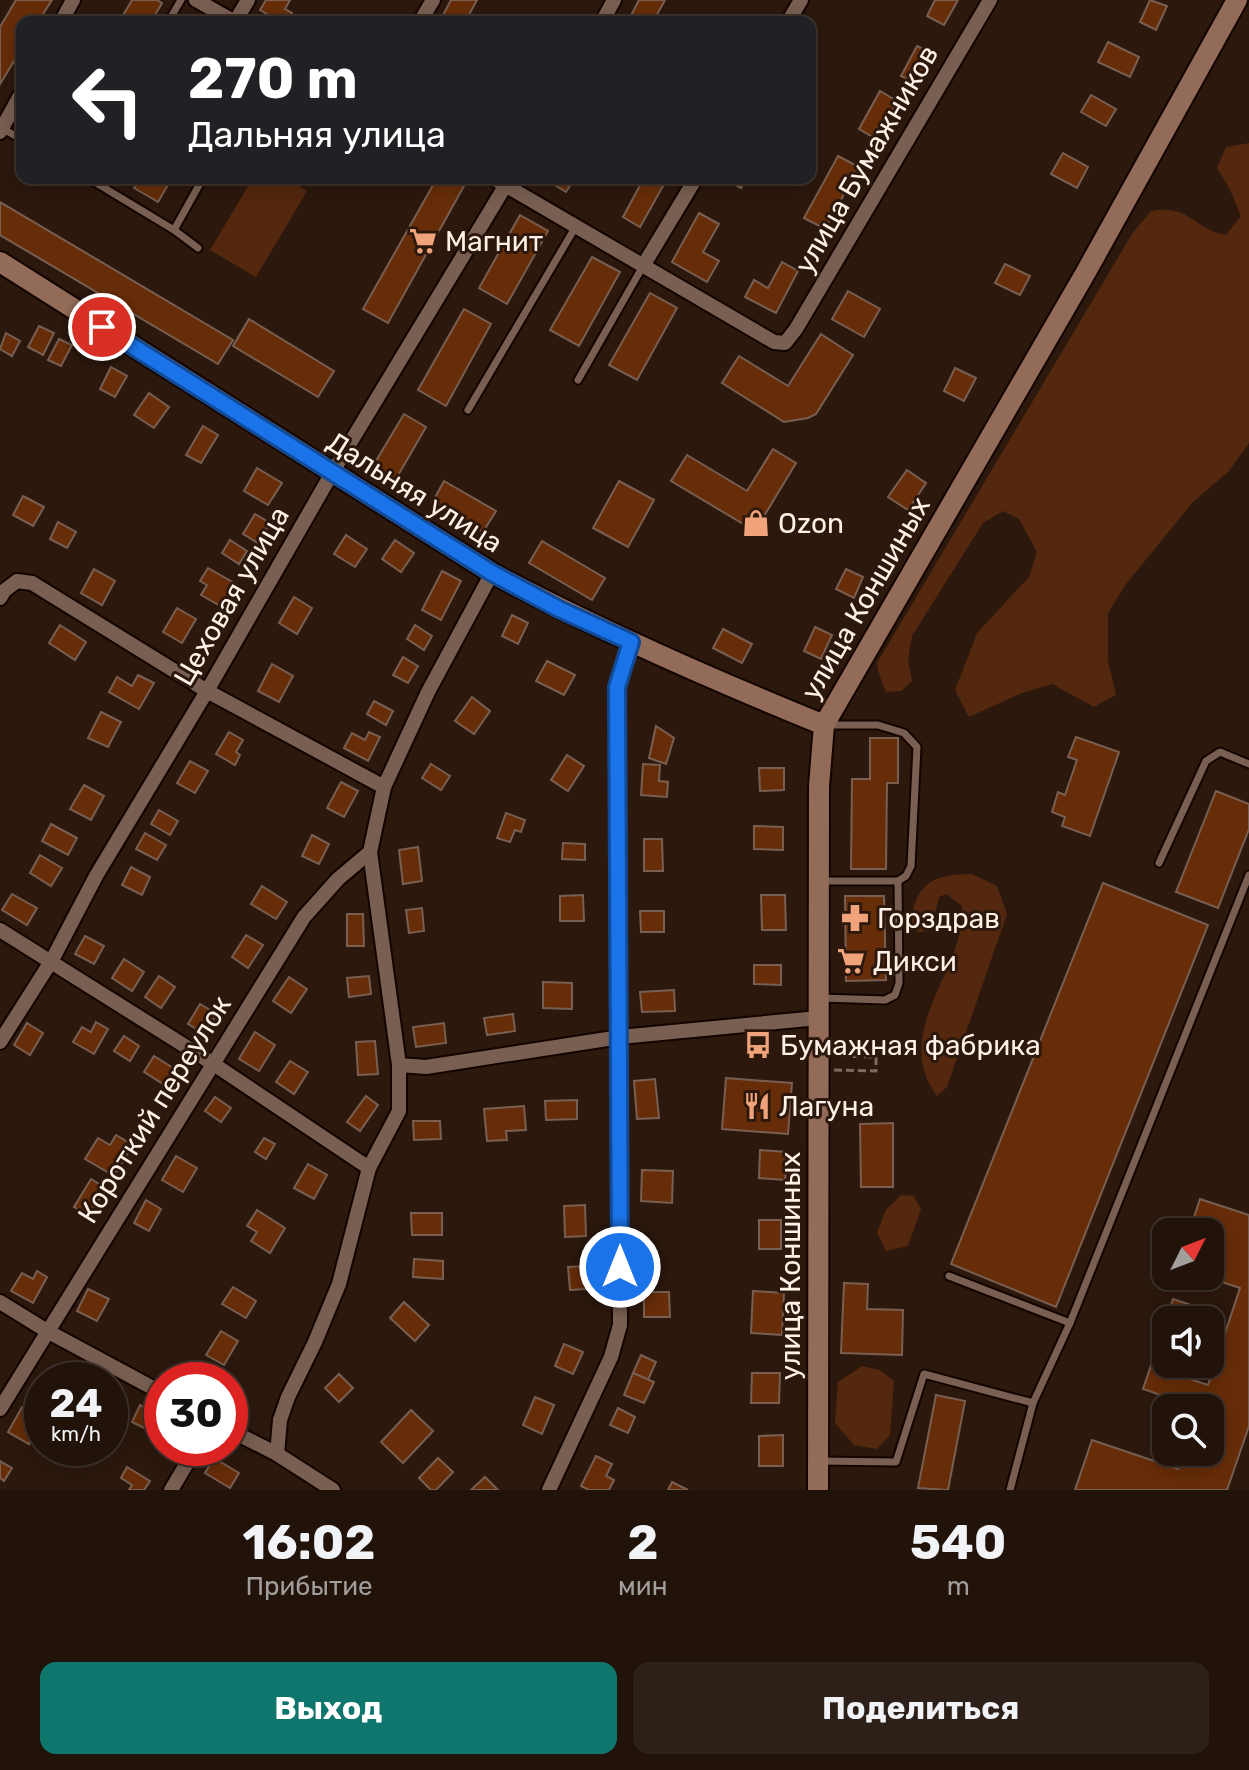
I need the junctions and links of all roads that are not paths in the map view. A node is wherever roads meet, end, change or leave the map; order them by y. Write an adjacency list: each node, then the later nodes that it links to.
1 (196, 0): 4 (street)
2 (990, 0): 16 (street, улица Бумажников)
3 (1237, 0): 24 (main road, улица Коншиных)
4 (224, 16)
5 (16, 103): 6 (street)
6 (1, 130)
7 (98, 184): 13 (lane)
8 (200, 184): 13 (lane)
9 (501, 184): 19 (street, Цеховая улица)
10 (508, 184): 12 (street)
11 (692, 184): 16 (street)
12 (576, 226): 16 (street); 18 (lane)
13 (174, 230): 14 (lane)
14 (198, 248)
15 (0, 262): 19 (main road, Дальняя улица)
16 (643, 266): 17 (lane)
17 (578, 380)
18 (468, 410)
19 (332, 473): 20 (main road, Дальняя улица); 23 (street, Цеховая улица)
20 (492, 573): 22 (main road, Дальняя улица); 26 (street)
21 (0, 598): 23 (street)
22 (631, 642): 24 (main road, Дальняя улица); 35 (street)
23 (207, 691): 26 (street); 33 (street, Цеховая улица)
24 (824, 725): 30 (main road, улица Коншиных); 31 (lane)
25 (1249, 764): 28 (lane)
26 (384, 787): 27 (street)
27 (370, 852): 37 (street, Короткий переулок); 38 (street)
28 (1159, 863)
29 (1249, 875): 42 (lane)
30 (819, 881): 31 (lane); 34 (main road, улица Коншиных)
31 (898, 881): 34 (lane)
32 (0, 930): 33 (street)
33 (52, 960): 36 (street, Цеховая улица); 37 (street)
34 (818, 1008): 35 (street); 49 (main road, улица Коншиных)
35 (620, 1037): 38 (street); 53 (street)
36 (0, 1042)
37 (212, 1063): 39 (street); 43 (street, Короткий переулок)
38 (399, 1065): 39 (street)
39 (369, 1168): 48 (street)
40 (949, 1276): 42 (lane)
41 (0, 1302): 43 (street)
42 (1070, 1323): 45 (lane)
43 (47, 1331): 44 (street); 46 (street, Короткий переулок)
44 (144, 1383)
45 (1033, 1403): 49 (lane); 55 (lane)
46 (0, 1409)
47 (248, 1439): 48 (street)
48 (277, 1454): 52 (street)
49 (818, 1461): 54 (main road, улица Коншиных)
50 (185, 1466): 51 (street)
51 (171, 1490)
52 (333, 1490)
53 (549, 1490)
54 (818, 1490)
55 (1010, 1490)

